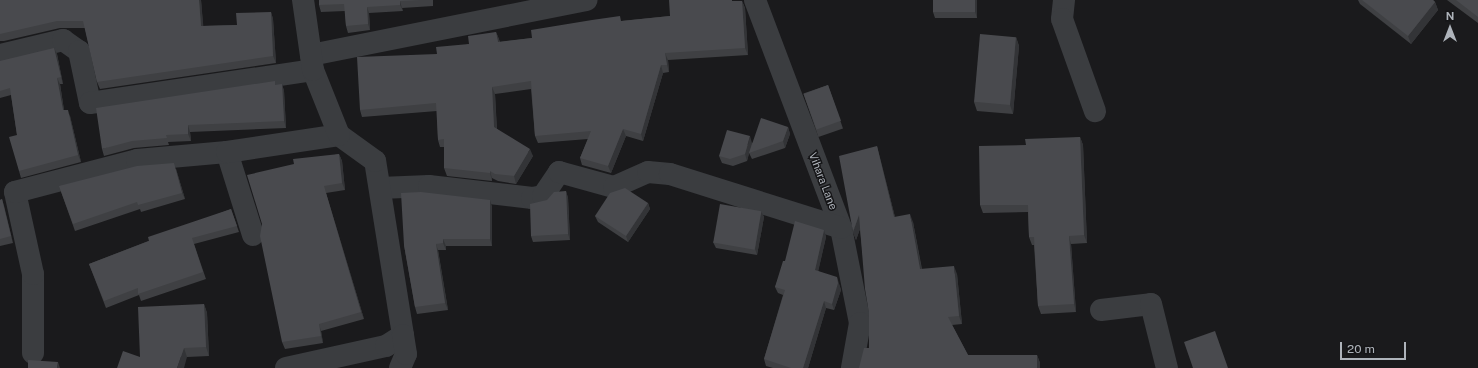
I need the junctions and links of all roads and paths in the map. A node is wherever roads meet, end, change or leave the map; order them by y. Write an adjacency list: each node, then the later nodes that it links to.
1 (303, 0): 6 (street)
2 (587, 0): 6 (street)
3 (755, 0): 12 (street, Vihara Lane)
4 (1064, 0): 7 (street)
5 (0, 55): 6 (street)
6 (312, 62): 8 (street)
7 (1095, 111)
8 (339, 135): 9 (street); 10 (street)
9 (227, 152): 11 (street); 13 (street)
10 (380, 188): 12 (street); 15 (street)
11 (8, 194): 16 (street)
12 (841, 228): 19 (street, Vihara Lane)
13 (253, 235)
14 (1100, 310): 20 (street)
15 (403, 335): 17 (street); 18 (street)
16 (33, 353)
17 (286, 368)
18 (400, 368)
19 (852, 368)
20 (1167, 368)

